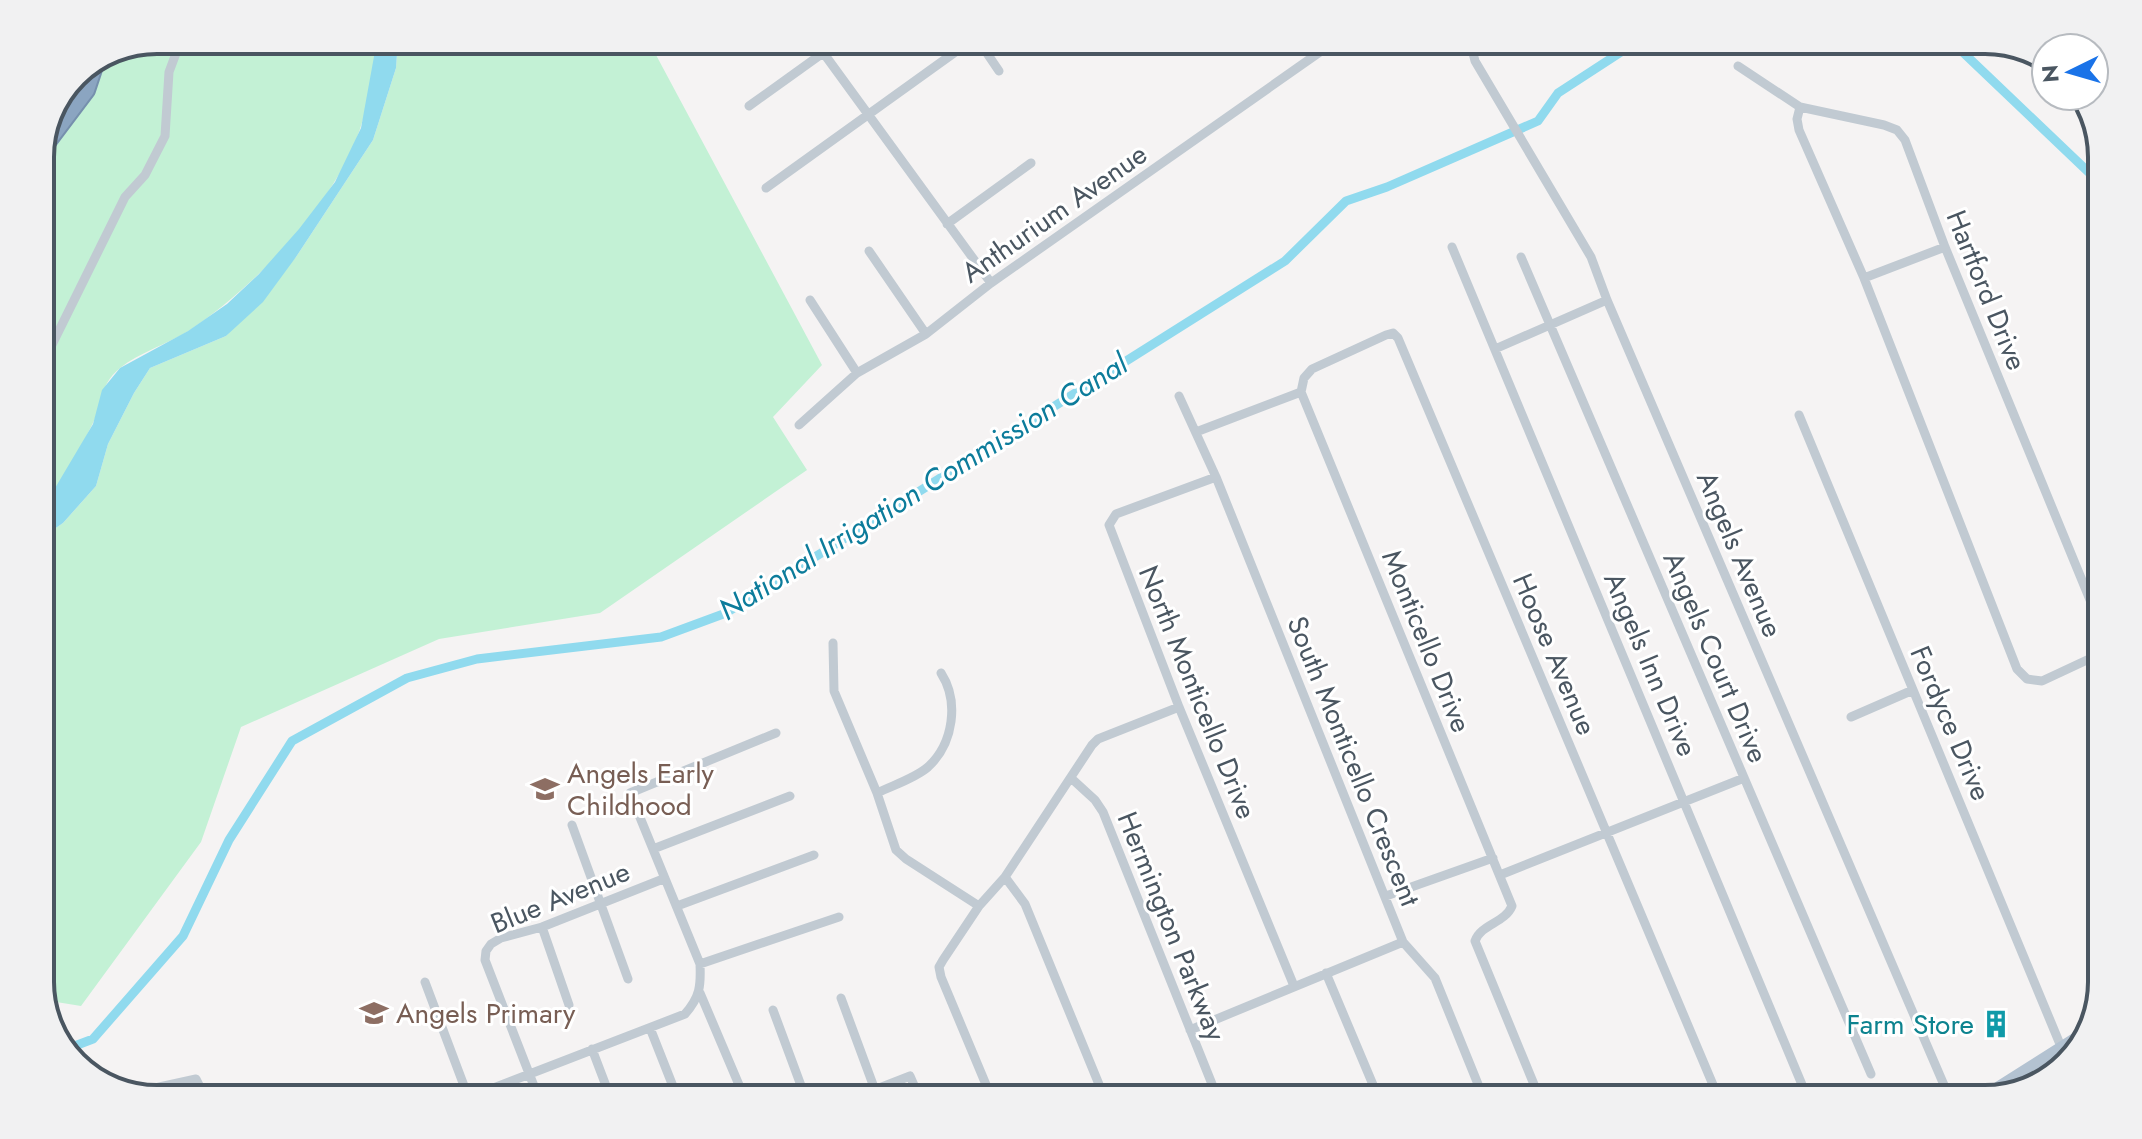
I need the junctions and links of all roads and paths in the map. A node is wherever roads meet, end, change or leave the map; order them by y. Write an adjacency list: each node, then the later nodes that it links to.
1 (176, 54): 28 (street)
2 (820, 54): 11 (street)
3 (824, 54): 13 (street)
4 (955, 54): 13 (street)
5 (986, 54): 9 (street)
6 (1317, 54): 23 (street, Anthurium Avenue)
7 (1473, 54): 25 (street, Angels Avenue)
8 (1738, 66): 12 (street, Hartford Drive)
9 (999, 71)
10 (89, 80): 14 (highway)
11 (749, 106)
12 (1800, 107): 19 (street, Hartford Drive); 22 (street)
13 (867, 114): 16 (street); 17 (street)
14 (60, 124)
15 (1031, 163): 17 (street)
16 (766, 188)
17 (947, 224): 23 (street)
18 (1452, 247): 29 (street, Angels Inn Drive)
19 (1945, 247): 22 (street); 37 (street, Hartford Drive)
20 (869, 251): 27 (street)
21 (1521, 257): 26 (street, Angels Court Drive)
22 (1864, 278): 39 (street)
23 (991, 283): 27 (street, Anthurium Avenue)
24 (810, 300): 30 (street)
25 (1607, 300): 26 (street); 101 (street, Angels Avenue)
26 (1550, 325): 29 (street); 46 (street, Angels Court Drive)
27 (926, 334): 30 (street, Anthurium Avenue)
28 (54, 341)
29 (1495, 349): 49 (street, Angels Inn Drive)
30 (857, 373): 34 (street, Anthurium Avenue)
31 (1301, 392): 35 (street); 51 (street, Hoose Avenue); 54 (street, Monticello Drive)
32 (1179, 396): 35 (street, South Monticello Crescent)
33 (1799, 415): 41 (street, Fordyce Drive)
34 (799, 425)
35 (1196, 432): 36 (street, South Monticello Crescent)
36 (1216, 477): 42 (street, North Monticello Drive); 58 (street, South Monticello Crescent)
37 (2088, 595)
38 (833, 643): 47 (street)
39 (2088, 660)
40 (941, 673): 47 (street)
41 (1913, 690): 43 (street); 77 (street, Fordyce Drive)
42 (1179, 707): 45 (street); 69 (street, North Monticello Drive)
43 (1851, 717)
44 (776, 733): 52 (street)
45 (1071, 778): 56 (street); 75 (street, Hermington Parkway)
46 (1744, 778): 49 (street); 80 (street, Angels Court Drive)
47 (877, 793): 61 (street)
48 (790, 796): 52 (street)
49 (1685, 802): 51 (street); 100 (street, Angels Inn Drive)
50 (572, 825): 59 (street)
51 (1607, 833): 55 (street); 99 (street, Hoose Avenue)
52 (653, 849): 57 (street)
53 (814, 855): 60 (street)
54 (1493, 858): 55 (street, Monticello Drive); 58 (street)
55 (1500, 875): 98 (street, Monticello Drive)
56 (1005, 877): 61 (street); 94 (street)
57 (663, 879): 59 (street, Blue Avenue); 60 (street)
58 (1386, 896): 64 (street, South Monticello Crescent)
59 (601, 905): 63 (street, Blue Avenue); 67 (street)
60 (677, 906): 65 (street)
61 (979, 906): 93 (street)
62 (839, 917): 65 (street)
63 (542, 927): 72 (street); 79 (street, Blue Avenue)
64 (1403, 942): 66 (street); 97 (street, South Monticello Crescent)
65 (700, 964): 70 (street)
66 (1326, 973): 69 (street); 96 (street)
67 (628, 979)
68 (425, 982): 83 (street)
69 (1294, 986): 75 (street)
70 (700, 993): 74 (street); 88 (street)
71 (841, 998): 90 (street)
72 (569, 1005)
73 (773, 1010): 89 (street)
74 (650, 1028): 76 (street); 87 (street)
75 (1190, 1030): 95 (street, Hermington Parkway)
76 (592, 1049): 79 (street); 86 (street)
77 (2062, 1049): 78 (main road)
78 (2033, 1073)
79 (529, 1074): 84 (street); 85 (street, Blue Avenue)
80 (1871, 1074)
81 (169, 1085): 82 (street)
82 (199, 1085)
83 (463, 1085)
84 (501, 1085)
85 (533, 1085)
86 (606, 1085)
87 (672, 1085)
88 (739, 1085)
89 (801, 1085)
90 (873, 1085)
91 (888, 1085): 92 (street)
92 (914, 1085)
93 (986, 1085)
94 (1099, 1085)
95 (1212, 1085)
96 (1373, 1085)
97 (1478, 1085)
98 (1534, 1085)
99 (1713, 1085)
100 (1802, 1085)
101 (1944, 1085)

